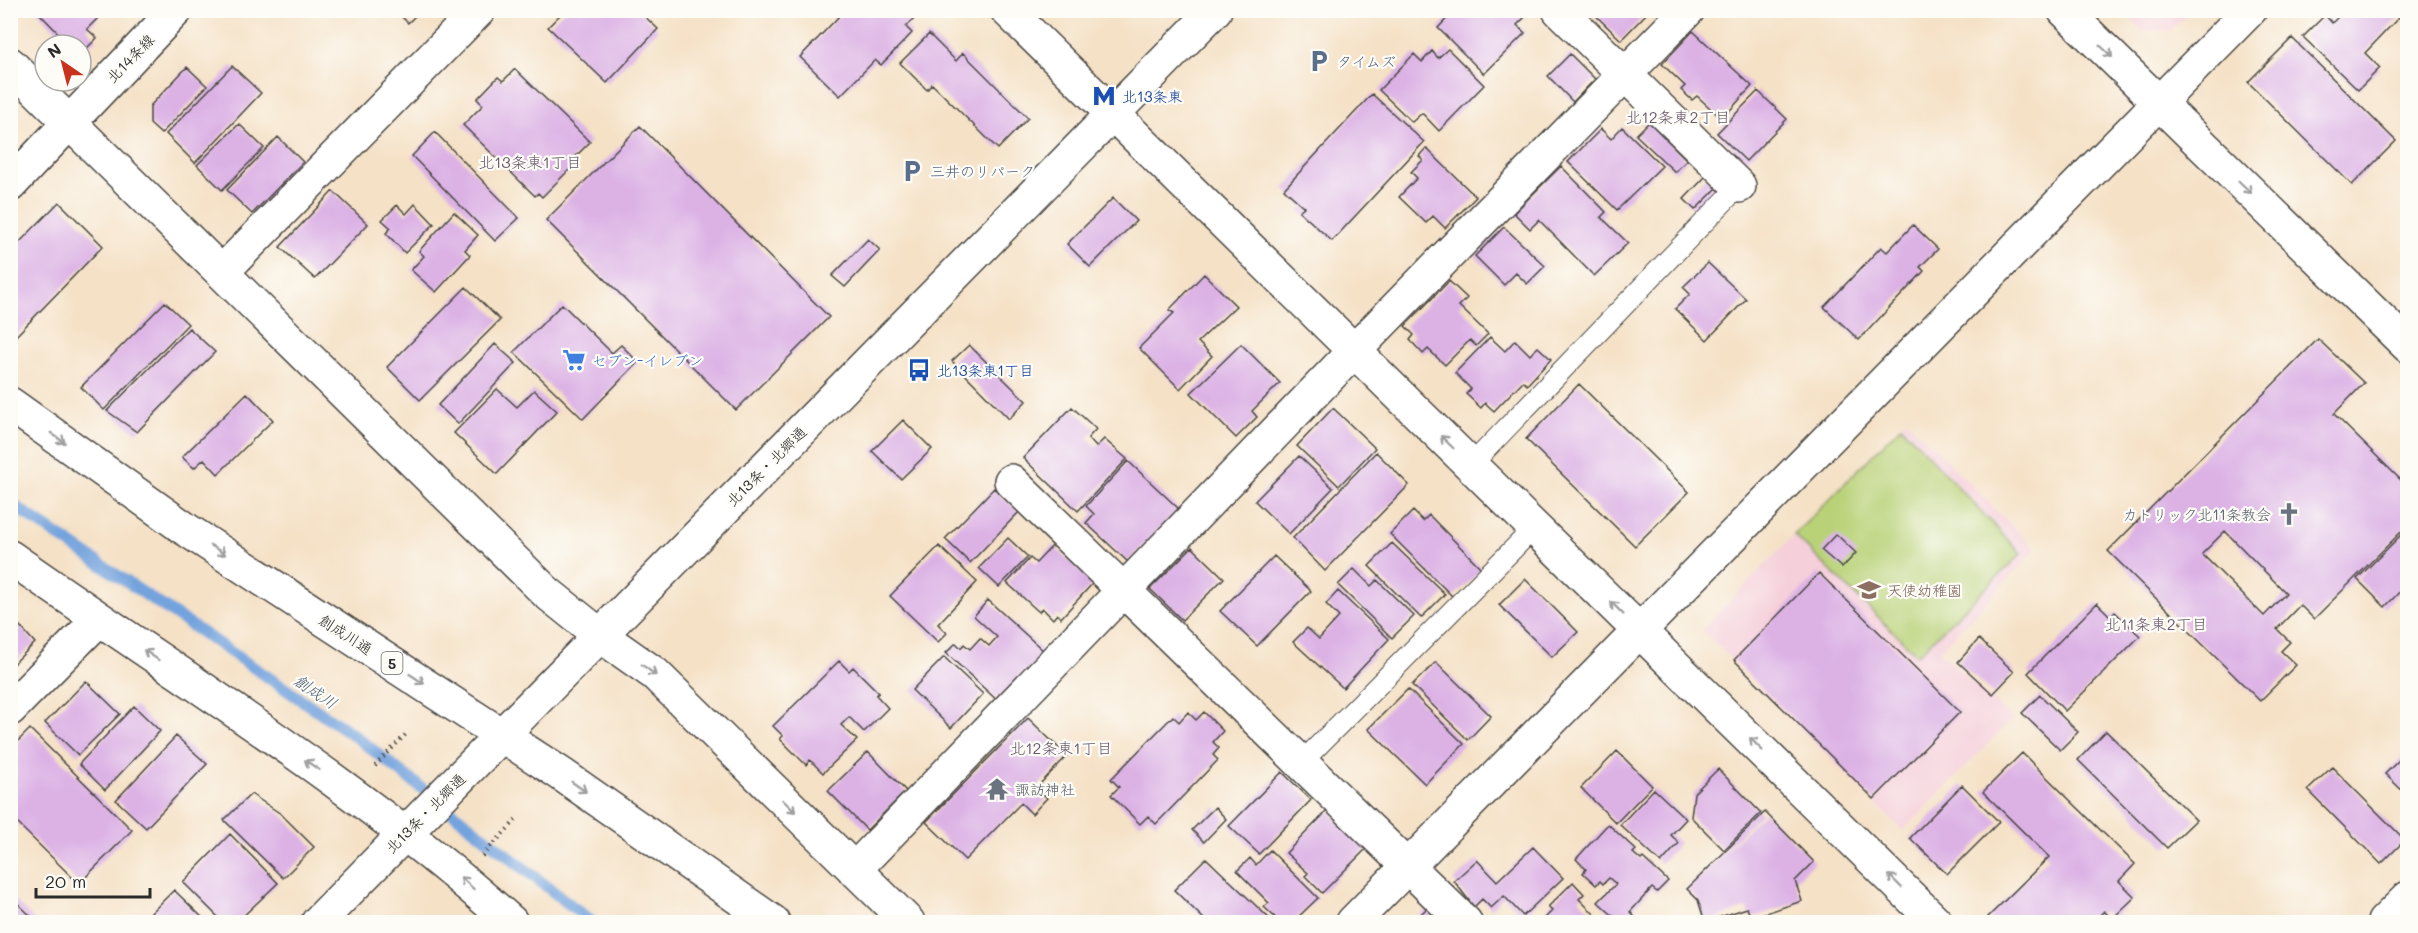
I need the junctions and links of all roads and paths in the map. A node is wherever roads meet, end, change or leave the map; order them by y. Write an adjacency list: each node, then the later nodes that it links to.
1 (176, 10): 13 (main road, 北14条線)
2 (478, 10): 16 (main road)
3 (1007, 10): 12 (main road)
4 (1215, 10): 12 (main road, 北13条・北郷通)
5 (1559, 10): 10 (main road)
6 (1688, 10): 10 (main road)
7 (2064, 10): 11 (main road, one-way to 11)
8 (2250, 10): 11 (main road)
9 (10, 64): 13 (main road)
10 (1626, 75): 15 (main road); 18 (main road)
11 (2158, 102): 17 (main road, one-way to 17); 26 (main road)
12 (1112, 115): 18 (main road); 27 (main road, 北13条・北郷通)
13 (71, 121): 14 (main road, 北14条線); 16 (main road)
14 (10, 185)
15 (1739, 186): 20 (lane)
16 (222, 272): 27 (main road)
17 (2408, 346)
18 (1353, 352): 20 (main road, one-way to 18); 24 (main road)
19 (10, 404): 30 (main road, 創成川通 / 5, one-way to 30)
20 (1471, 465): 22 (main road)
21 (1011, 481): 24 (main road)
22 (1534, 527): 26 (main road, one-way to 22); 31 (lane)
23 (10, 557): 25 (main road)
24 (1124, 589): 31 (main road); 37 (main road)
25 (99, 620): 28 (main road); 34 (main road, one-way to 25)
26 (1640, 630): 36 (main road); 45 (main road, one-way to 26)
27 (601, 636): 30 (main road, 北13条・北郷通); 37 (main road, one-way to 37)
28 (10, 709)
29 (408, 732): 32 (path)
30 (502, 735): 34 (main road, 北13条・北郷通); 41 (main road, 創成川通 / 5, one-way to 41)
31 (1302, 762): 36 (main road)
32 (372, 768)
33 (519, 817): 35 (path, bridge)
34 (416, 822): 39 (main road, 北13条・北郷通); 40 (main road, one-way to 34)
35 (482, 856)
36 (1408, 866): 43 (main road); 44 (main road)
37 (854, 870): 42 (main road)
38 (2408, 898): 46 (main road)
39 (318, 922)
40 (511, 922)
41 (773, 922)
42 (908, 922)
43 (1353, 922)
44 (1466, 922)
45 (1936, 922)
46 (2384, 922)

